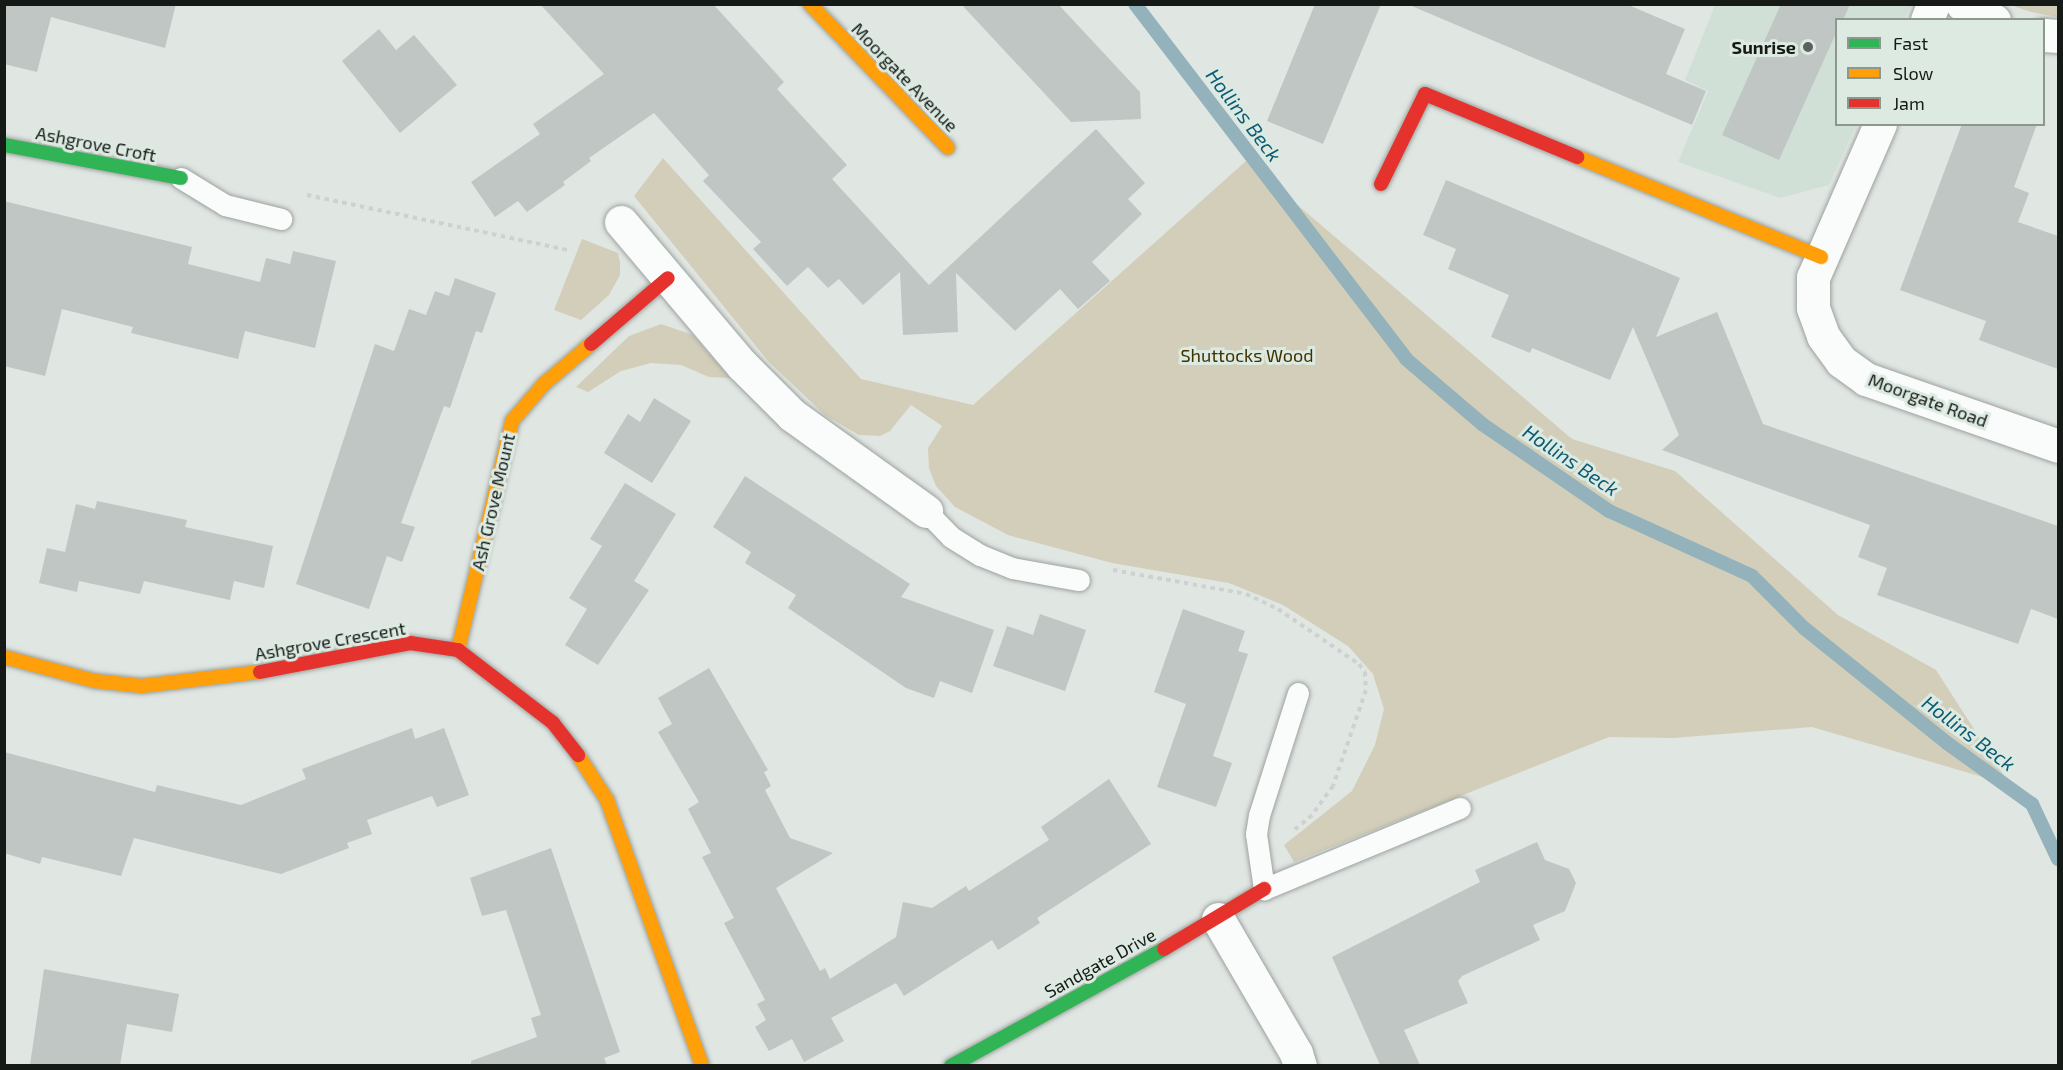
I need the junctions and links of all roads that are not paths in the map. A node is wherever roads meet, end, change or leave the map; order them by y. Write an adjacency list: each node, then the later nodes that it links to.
1 (810, 4): 6 (street, Moorgate Avenue)
2 (1962, 4): 3 (street)
3 (1990, 18)
4 (1879, 126): 11 (street, Moorgate Road)
5 (4, 145): 7 (street, Ashgrove Croft)
6 (948, 148)
7 (181, 178): 9 (lane)
8 (1380, 184): 11 (street)
9 (281, 219)
10 (621, 222): 12 (street)
11 (1821, 257): 13 (street, Moorgate Road)
12 (668, 278): 14 (street); 16 (street, Ash Grove Mount)
13 (2058, 446)
14 (926, 511): 15 (lane)
15 (1079, 580)
16 (458, 650): 17 (street, Ashgrove Crescent); 22 (street, Ashgrove Crescent)
17 (4, 657)
18 (1298, 693): 20 (lane)
19 (1460, 808): 20 (lane)
20 (1264, 889): 21 (street, Sandgate Drive)
21 (1218, 919): 23 (street, Sandgate Drive); 24 (street)
22 (702, 1065)
23 (951, 1065)
24 (1300, 1065)

